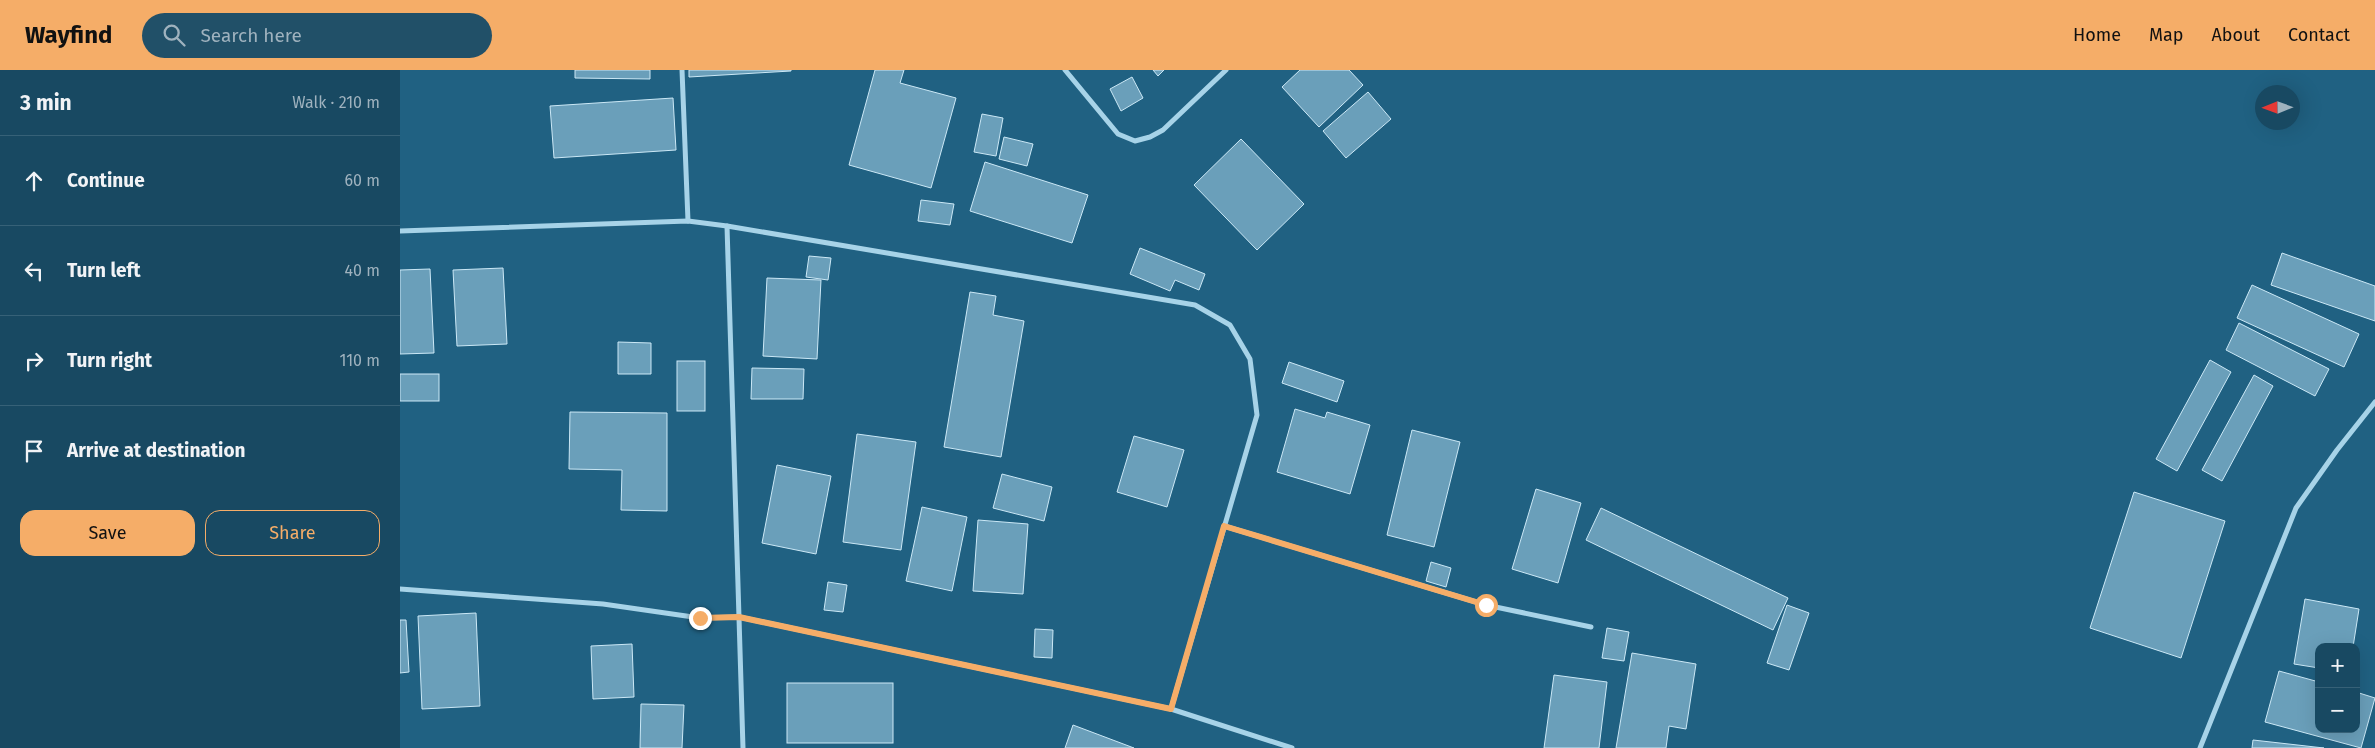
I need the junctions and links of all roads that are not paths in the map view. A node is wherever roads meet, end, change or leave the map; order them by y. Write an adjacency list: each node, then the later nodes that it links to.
1 (682, 70): 4 (street)
2 (1065, 70): 3 (street)
3 (1226, 70)
4 (688, 221): 5 (street); 6 (street)
5 (727, 226): 8 (street); 10 (street)
6 (400, 230)
7 (2375, 402): 15 (street)
8 (1224, 526): 11 (street); 12 (street)
9 (400, 589): 10 (street)
10 (739, 617): 12 (street); 13 (street)
11 (1591, 627)
12 (1171, 709): 14 (street)
13 (743, 748)
14 (1292, 748)
15 (2200, 748)

